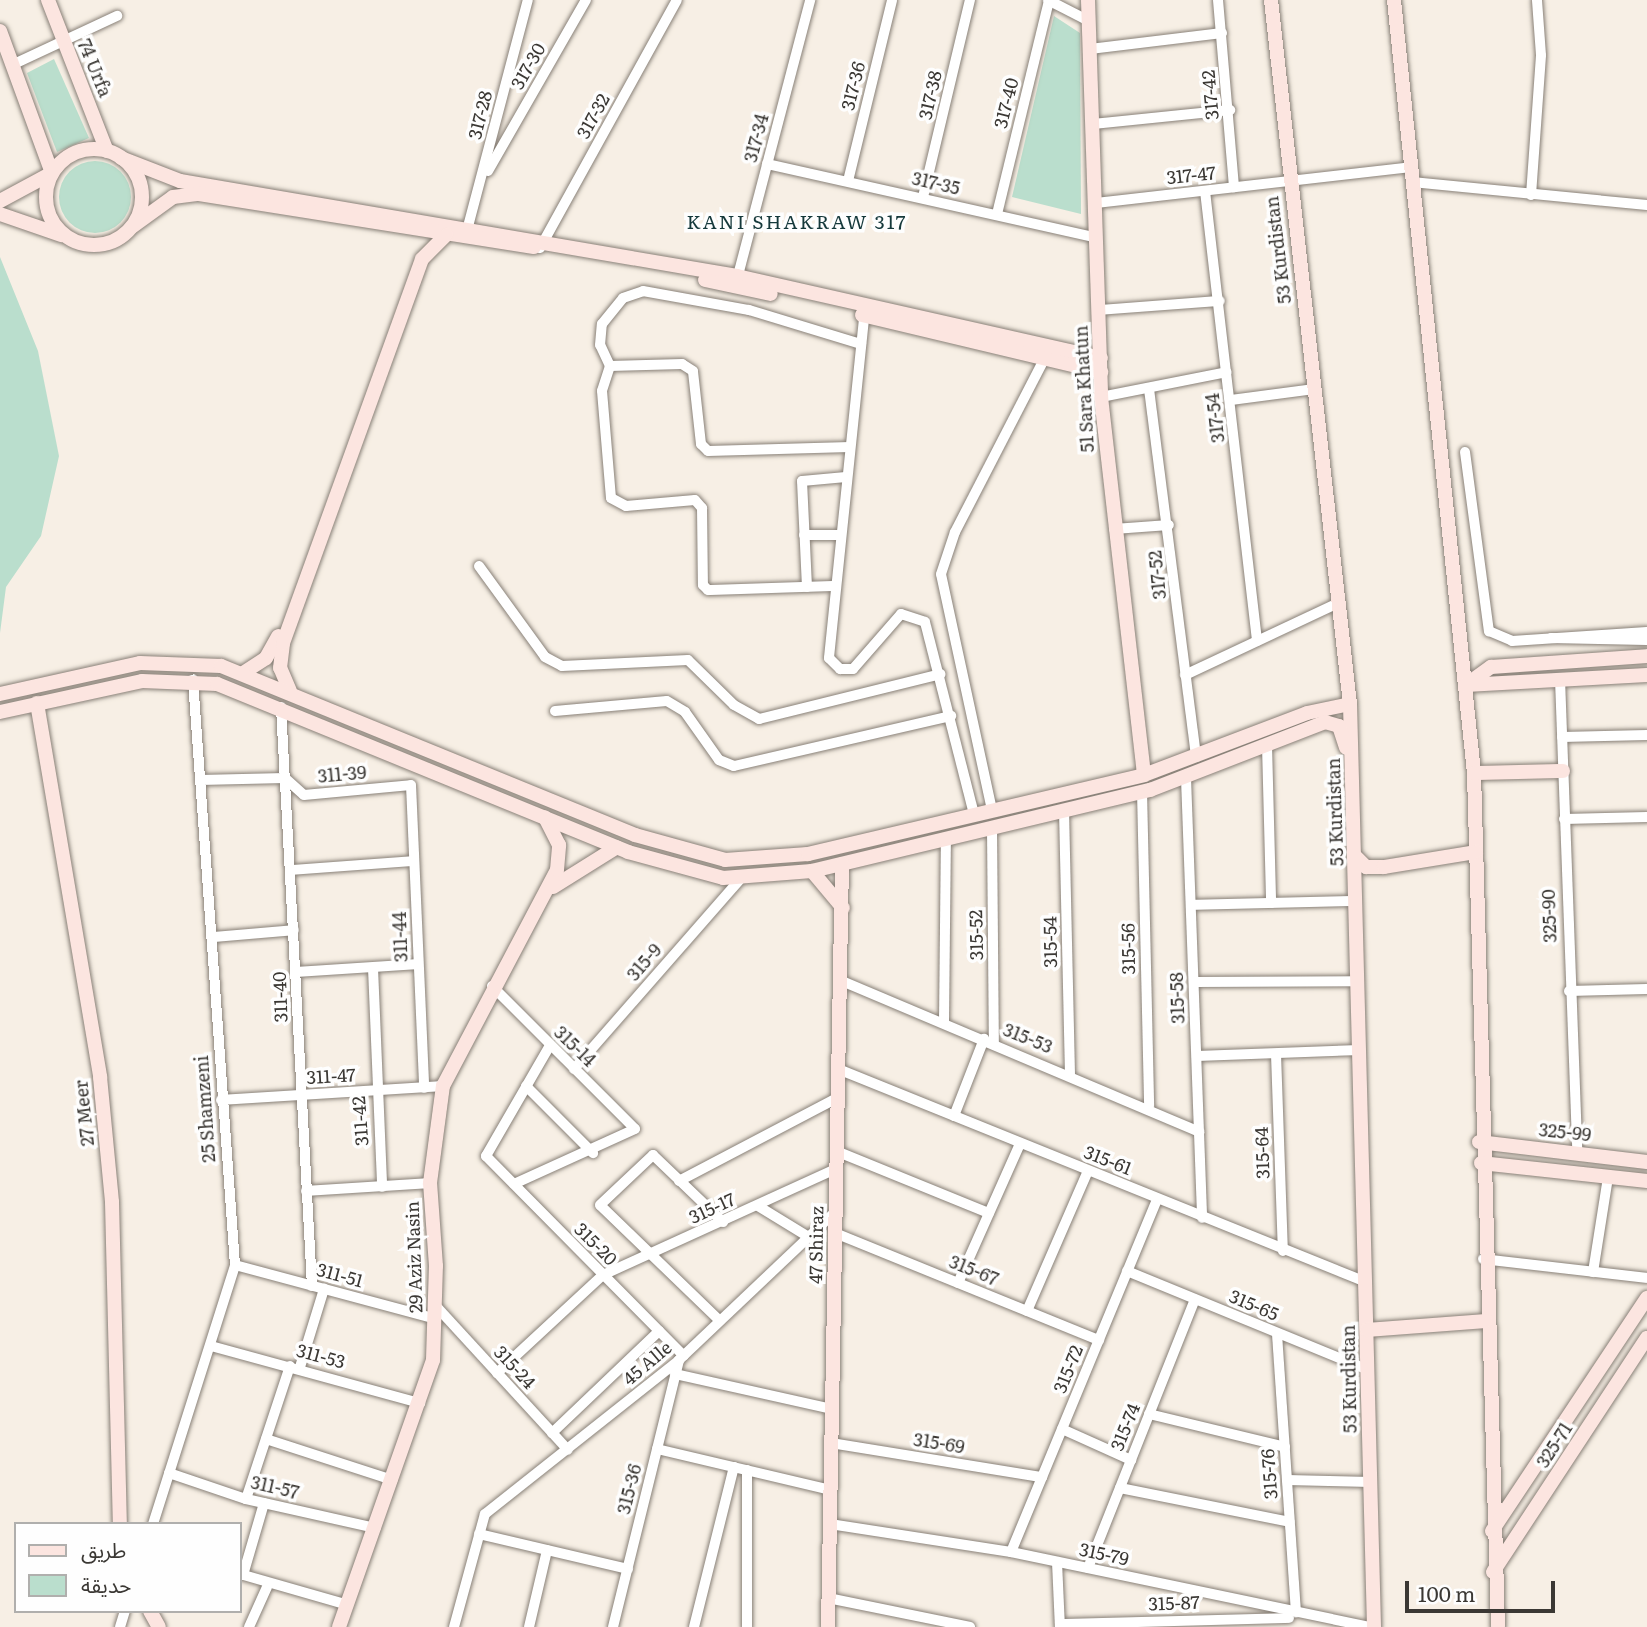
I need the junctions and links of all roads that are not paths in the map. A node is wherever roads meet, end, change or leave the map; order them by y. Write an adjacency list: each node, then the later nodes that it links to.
1 (48, 0): 18 (street, 74 Urfa)
2 (528, 0): 31 (street, 317-28)
3 (586, 0): 31 (street, 317-30)
4 (677, 0): 47 (street, 317-32)
5 (810, 0): 25 (street, 317-34)
6 (892, 0): 29 (street, 317-36)
7 (970, 0): 35 (street, 317-38)
8 (1048, 0): 15 (street); 40 (street, 317-40)
9 (1088, 0): 15 (street, 51 Sara Khatun)
10 (1219, 0): 17 (street, 317-42)
11 (1271, 0): 28 (street, 53 Kurdistan)
12 (1394, 0): 26 (street)
13 (1537, 0): 34 (street)
14 (117, 16): 18 (street)
15 (1089, 22): 19 (street, 51 Sara Khatun)
16 (0, 32): 20 (street)
17 (1222, 33): 19 (street); 21 (street, 317-42)
18 (63, 39): 20 (street); 23 (street, 74 Urfa)
19 (1090, 49): 22 (street, 51 Sara Khatun)
20 (14, 64): 27 (street)
21 (1230, 110): 22 (street); 32 (street, 317-42)
22 (1093, 124): 37 (street, 51 Sara Khatun)
23 (107, 151): 24 (street); 27 (street)
24 (121, 158): 41 (street); 43 (street)
25 (767, 164): 29 (street, 317-35); 48 (street, 317-34)
26 (1411, 167): 28 (street, 317-47); 30 (street)
27 (52, 173): 36 (street); 45 (street)
28 (1289, 179): 32 (street, 317-47); 58 (street, 53 Kurdistan)
29 (848, 181): 35 (street, 317-35)
30 (1412, 182): 34 (street); 84 (street)
31 (480, 185): 43 (street, 317-28)
32 (1234, 187): 33 (street, 317-47)
33 (1205, 191): 37 (street, 317-47); 49 (street, 317-54)
34 (1531, 195): 38 (street)
35 (923, 197): 40 (street, 317-35)
36 (0, 201)
37 (1096, 202): 46 (street, 51 Sara Khatun)
38 (1647, 205)
39 (0, 214): 45 (street)
40 (997, 214): 46 (street, 317-35)
41 (133, 226): 42 (street); 45 (street)
42 (399, 228): 44 (street); 77 (street)
43 (467, 233): 44 (street); 47 (street)
44 (446, 235): 85 (street)
45 (68, 238)
46 (1097, 238): 50 (street, 51 Sara Khatun)
47 (541, 244): 48 (street)
48 (736, 281): 51 (street)
49 (1220, 302): 50 (street); 56 (street, 317-54)
50 (1100, 310): 54 (street, 51 Sara Khatun)
51 (865, 311): 52 (street); 53 (street); 54 (street)
52 (861, 344): 55 (street); 61 (street)
53 (1045, 358): 54 (street); 110 (street)
54 (1101, 365): 59 (street, 51 Sara Khatun)
55 (610, 366): 61 (street); 70 (street)
56 (1227, 372): 57 (street); 60 (street, 317-54)
57 (1149, 389): 59 (street); 64 (street, 317-52)
58 (1314, 389): 60 (street); 71 (street, 53 Kurdistan)
59 (1101, 397): 65 (street, 51 Sara Khatun)
60 (1231, 400): 75 (street, 317-54)
61 (850, 447): 63 (street)
62 (1465, 452): 73 (street)
63 (846, 477): 66 (street); 67 (street)
64 (1169, 525): 65 (street); 79 (street, 317-52)
65 (1114, 529): 104 (street, 51 Sara Khatun)
66 (804, 535): 67 (street); 70 (street)
67 (840, 535): 69 (street)
68 (479, 566): 78 (street)
69 (835, 586): 70 (street); 78 (street)
70 (807, 587)
71 (1338, 603): 75 (street); 89 (street, 53 Kurdistan)
72 (1647, 632): 73 (street)
73 (1551, 638): 74 (street)
74 (1647, 640)
75 (1257, 641): 79 (street)
76 (1647, 656): 84 (street)
77 (243, 673): 85 (street); 86 (street)
78 (941, 674): 93 (street)
79 (1185, 675): 99 (street, 317-52)
80 (1647, 675): 81 (street)
81 (1560, 679): 84 (street); 96 (street, 325-90)
82 (192, 680): 83 (street); 90 (street); 107 (street, 25 Shamzeni)
83 (124, 684): 87 (street); 88 (street)
84 (1466, 685): 103 (street)
85 (290, 691): 97 (street)
86 (0, 694)
87 (0, 703)
88 (37, 703): 92 (street); 240 (street, 27 Meer)
89 (1350, 704): 94 (street); 101 (street, 53 Kurdistan)
90 (281, 707): 100 (street); 105 (street, 311-40)
91 (555, 711): 93 (street)
92 (0, 712)
93 (951, 716): 112 (street)
94 (1309, 720): 98 (street); 99 (street); 101 (street)
95 (1647, 735): 96 (street)
96 (1562, 737): 102 (street, 325-90)
97 (422, 744): 100 (street); 117 (street)
98 (1267, 745): 106 (street); 130 (street)
99 (1196, 757): 104 (street)
100 (414, 761): 113 (street)
101 (1353, 762): 122 (street, 53 Kurdistan)
102 (1563, 771): 103 (street); 115 (street, 325-90)
103 (1474, 773): 121 (street)
104 (1144, 775): 110 (street)
105 (285, 778): 107 (street); 108 (street, 311-39); 125 (street, 311-40)
106 (1186, 778): 109 (street); 131 (street, 315-58)
107 (200, 780): 134 (street, 25 Shamzeni)
108 (411, 785): 123 (street, 311-44)
109 (1142, 792): 111 (street); 160 (street, 315-56)
110 (992, 810): 112 (street)
111 (1064, 810): 116 (street); 152 (street, 315-54)
112 (974, 814): 117 (street)
113 (543, 815): 119 (street); 128 (street, 29 Aziz Nasin)
114 (1647, 817): 115 (street)
115 (1564, 819): 143 (street, 325-90)
116 (992, 828): 118 (street); 145 (street, 315-52)
117 (895, 833): 120 (street)
118 (946, 839): 120 (street); 144 (street)
119 (617, 847): 127 (street); 128 (street, 29 Aziz Nasin)
120 (899, 850): 124 (street)
121 (1476, 852): 122 (street); 163 (street)
122 (1355, 856): 129 (street, 53 Kurdistan)
123 (414, 861): 125 (street); 135 (street, 311-44)
124 (842, 864): 126 (street); 132 (street, 47 Shiraz)
125 (290, 870): 133 (street, 311-40)
126 (811, 871): 127 (street); 132 (street)
127 (741, 878): 150 (street, 315-9)
128 (544, 895): 141 (street, 29 Aziz Nasin)
129 (1356, 901): 130 (street); 139 (street, 53 Kurdistan)
130 (1271, 903): 131 (street)
131 (1191, 905): 140 (street, 315-58)
132 (844, 909): 138 (street, 47 Shiraz)
133 (295, 930): 134 (street); 137 (street, 311-40)
134 (213, 937): 159 (street, 25 Shamzeni)
135 (418, 964): 136 (street); 155 (street, 311-44)
136 (373, 968): 137 (street); 156 (street, 311-42)
137 (297, 972): 157 (street, 311-40)
138 (842, 981): 144 (street, 315-53); 151 (street, 47 Shiraz)
139 (1359, 981): 140 (street); 147 (street, 53 Kurdistan)
140 (1194, 982): 149 (street, 315-58)
141 (492, 986): 146 (street, 315-14); 153 (street, 29 Aziz Nasin)
142 (1647, 989): 143 (street)
143 (1569, 991): 167 (street, 325-90)
144 (944, 1022): 145 (street, 315-53)
145 (989, 1041): 152 (street, 315-53); 161 (street)
146 (550, 1047): 150 (street, 315-14); 154 (street)
147 (1360, 1050): 148 (street); 197 (street, 53 Kurdistan)
148 (1276, 1054): 149 (street); 189 (street, 315-64)
149 (1197, 1056): 162 (street, 315-58)
150 (574, 1069): 168 (street, 315-14)
151 (838, 1069): 158 (street, 47 Shiraz); 161 (street, 315-61)
152 (1070, 1074): 160 (street, 315-53)
153 (443, 1086): 155 (street, 311-47); 177 (street, 29 Aziz Nasin)
154 (526, 1086): 168 (street); 178 (street, 315-20)
155 (424, 1088): 156 (street, 311-47)
156 (375, 1091): 157 (street, 311-47); 179 (street, 311-42)
157 (300, 1095): 159 (street, 311-47); 180 (street, 311-40)
158 (837, 1098): 166 (street, 47 Shiraz); 175 (street)
159 (221, 1100): 192 (street, 25 Shamzeni)
160 (1149, 1106): 162 (street, 315-53)
161 (954, 1116): 164 (street, 315-61)
162 (1199, 1132): 185 (street, 315-58)
163 (1479, 1142): 165 (street, 325-99); 170 (street)
164 (1020, 1143): 173 (street, 315-61); 184 (street)
165 (1504, 1145): 167 (street, 325-99); 171 (street)
166 (836, 1152): 172 (street, 47 Shiraz); 184 (street)
167 (1577, 1152): 169 (street, 325-99)
168 (593, 1153): 178 (street)
169 (1647, 1161)
170 (1481, 1163): 171 (street); 191 (street)
171 (1502, 1165): 174 (street)
172 (836, 1169): 182 (street, 315-17); 183 (street, 47 Shiraz)
173 (1088, 1171): 181 (street, 315-61); 203 (street)
174 (1608, 1177): 176 (street); 194 (street)
175 (679, 1181): 186 (street); 190 (street)
176 (1647, 1181)
177 (430, 1183): 179 (street); 204 (street, 29 Aziz Nasin)
178 (514, 1184): 195 (street, 315-20)
179 (382, 1187): 180 (street)
180 (306, 1191): 199 (street, 311-40)
181 (1157, 1199): 185 (street, 315-61); 193 (street, 315-72)
182 (758, 1206): 186 (street, 315-17); 188 (street)
183 (835, 1212): 187 (street, 47 Shiraz); 188 (street, 45 Alle)
184 (989, 1213): 198 (street)
185 (1202, 1218): 189 (street, 315-61)
186 (723, 1222): 190 (street, 315-17)
187 (835, 1233): 198 (street, 315-67); 219 (street, 47 Shiraz)
188 (807, 1236): 205 (street, 45 Alle)
189 (1283, 1251): 197 (street, 315-61)
190 (651, 1254): 195 (street, 315-17); 205 (street)
191 (1483, 1259): 194 (street); 206 (street)
192 (235, 1265): 199 (street, 311-51); 212 (street, 25 Shamzeni)
193 (1127, 1271): 202 (street, 315-65); 211 (street, 315-72)
194 (1594, 1272): 196 (street)
195 (603, 1275): 208 (street, 315-20); 216 (street, 315-17)
196 (1647, 1278)
197 (1366, 1282): 207 (street, 53 Kurdistan)
198 (958, 1283): 203 (street, 315-67)
199 (312, 1286): 200 (street, 311-51)
200 (324, 1289): 204 (street, 311-51); 214 (street)
201 (1647, 1298): 245 (street, 325-71)
202 (1195, 1299): 209 (street, 315-65); 220 (street, 315-74)
203 (1027, 1311): 211 (street, 315-67)
204 (436, 1313): 216 (street, 315-24); 218 (street, 29 Aziz Nasin)
205 (719, 1320): 213 (street, 45 Alle)
206 (1486, 1321): 207 (street); 245 (street)
207 (1367, 1330): 215 (street, 53 Kurdistan)
208 (659, 1331): 213 (street, 315-20); 222 (street)
209 (1277, 1334): 215 (street, 315-65); 225 (street, 315-76)
210 (1647, 1338): 253 (street, 325-71)
211 (1099, 1340): 221 (street, 315-72)
212 (211, 1346): 214 (street, 311-53); 231 (street, 25 Shamzeni)
213 (681, 1358): 217 (street, 315-36); 227 (street, 45 Alle)
214 (295, 1366): 218 (street, 311-53); 223 (street)
215 (1368, 1370): 235 (street, 53 Kurdistan)
216 (497, 1373): 222 (street, 315-24)
217 (675, 1374): 219 (street); 226 (street, 315-36)
218 (420, 1403): 233 (street, 29 Aziz Nasin)
219 (832, 1409): 224 (street, 47 Shiraz)
220 (1149, 1414): 225 (street); 228 (street, 315-74)
221 (1062, 1429): 228 (street); 232 (street, 315-72)
222 (552, 1433): 227 (street, 315-24)
223 (266, 1439): 233 (street); 238 (street)
224 (831, 1443): 232 (street, 315-69); 237 (street, 47 Shiraz)
225 (1285, 1447): 234 (street, 315-76)
226 (657, 1449): 229 (street); 251 (street, 315-36)
227 (568, 1450): 246 (street, 45 Alle)
228 (1131, 1460): 236 (street, 315-74)
229 (734, 1467): 230 (street); 265 (street)
230 (747, 1471): 237 (street); 266 (street)
231 (169, 1474): 238 (street, 311-57); 241 (street, 25 Shamzeni)
232 (1042, 1477): 248 (street, 315-72)
233 (393, 1480): 244 (street, 29 Aziz Nasin)
234 (1287, 1480): 235 (street); 242 (street, 315-76)
235 (1371, 1482): 269 (street, 53 Kurdistan)
236 (1120, 1488): 242 (street); 250 (street, 315-74)
237 (830, 1490): 243 (street, 47 Shiraz)
238 (246, 1499): 239 (street, 311-57)
239 (264, 1503): 244 (street, 311-57); 252 (street)
240 (120, 1522)
241 (154, 1522)
242 (1290, 1522): 258 (street, 315-76)
243 (830, 1524): 248 (street, 315-79); 256 (street, 47 Shiraz)
244 (376, 1528): 257 (street, 29 Aziz Nasin)
245 (1492, 1531): 253 (street)
246 (479, 1534): 247 (street); 262 (street, 45 Alle)
247 (547, 1550): 251 (street); 263 (street)
248 (1011, 1552): 249 (street, 315-79)
249 (1056, 1562): 250 (street, 315-79); 259 (street)
250 (1088, 1568): 258 (street, 315-79)
251 (628, 1569): 264 (street, 315-36)
252 (242, 1571)
253 (1492, 1573): 270 (street)
254 (242, 1574): 255 (street)
255 (267, 1587): 257 (street); 260 (street)
256 (828, 1598): 267 (street, 47 Shiraz); 268 (street)
257 (348, 1605): 261 (street, 29 Aziz Nasin)
258 (1290, 1617): 259 (street, 315-87); 269 (street, 315-79)
259 (1060, 1625)
260 (249, 1627)
261 (339, 1627)
262 (454, 1627)
263 (529, 1627)
264 (613, 1627)
265 (694, 1627)
266 (747, 1627)
267 (828, 1627)
268 (970, 1627)
269 (1372, 1627)
270 (1498, 1627)

